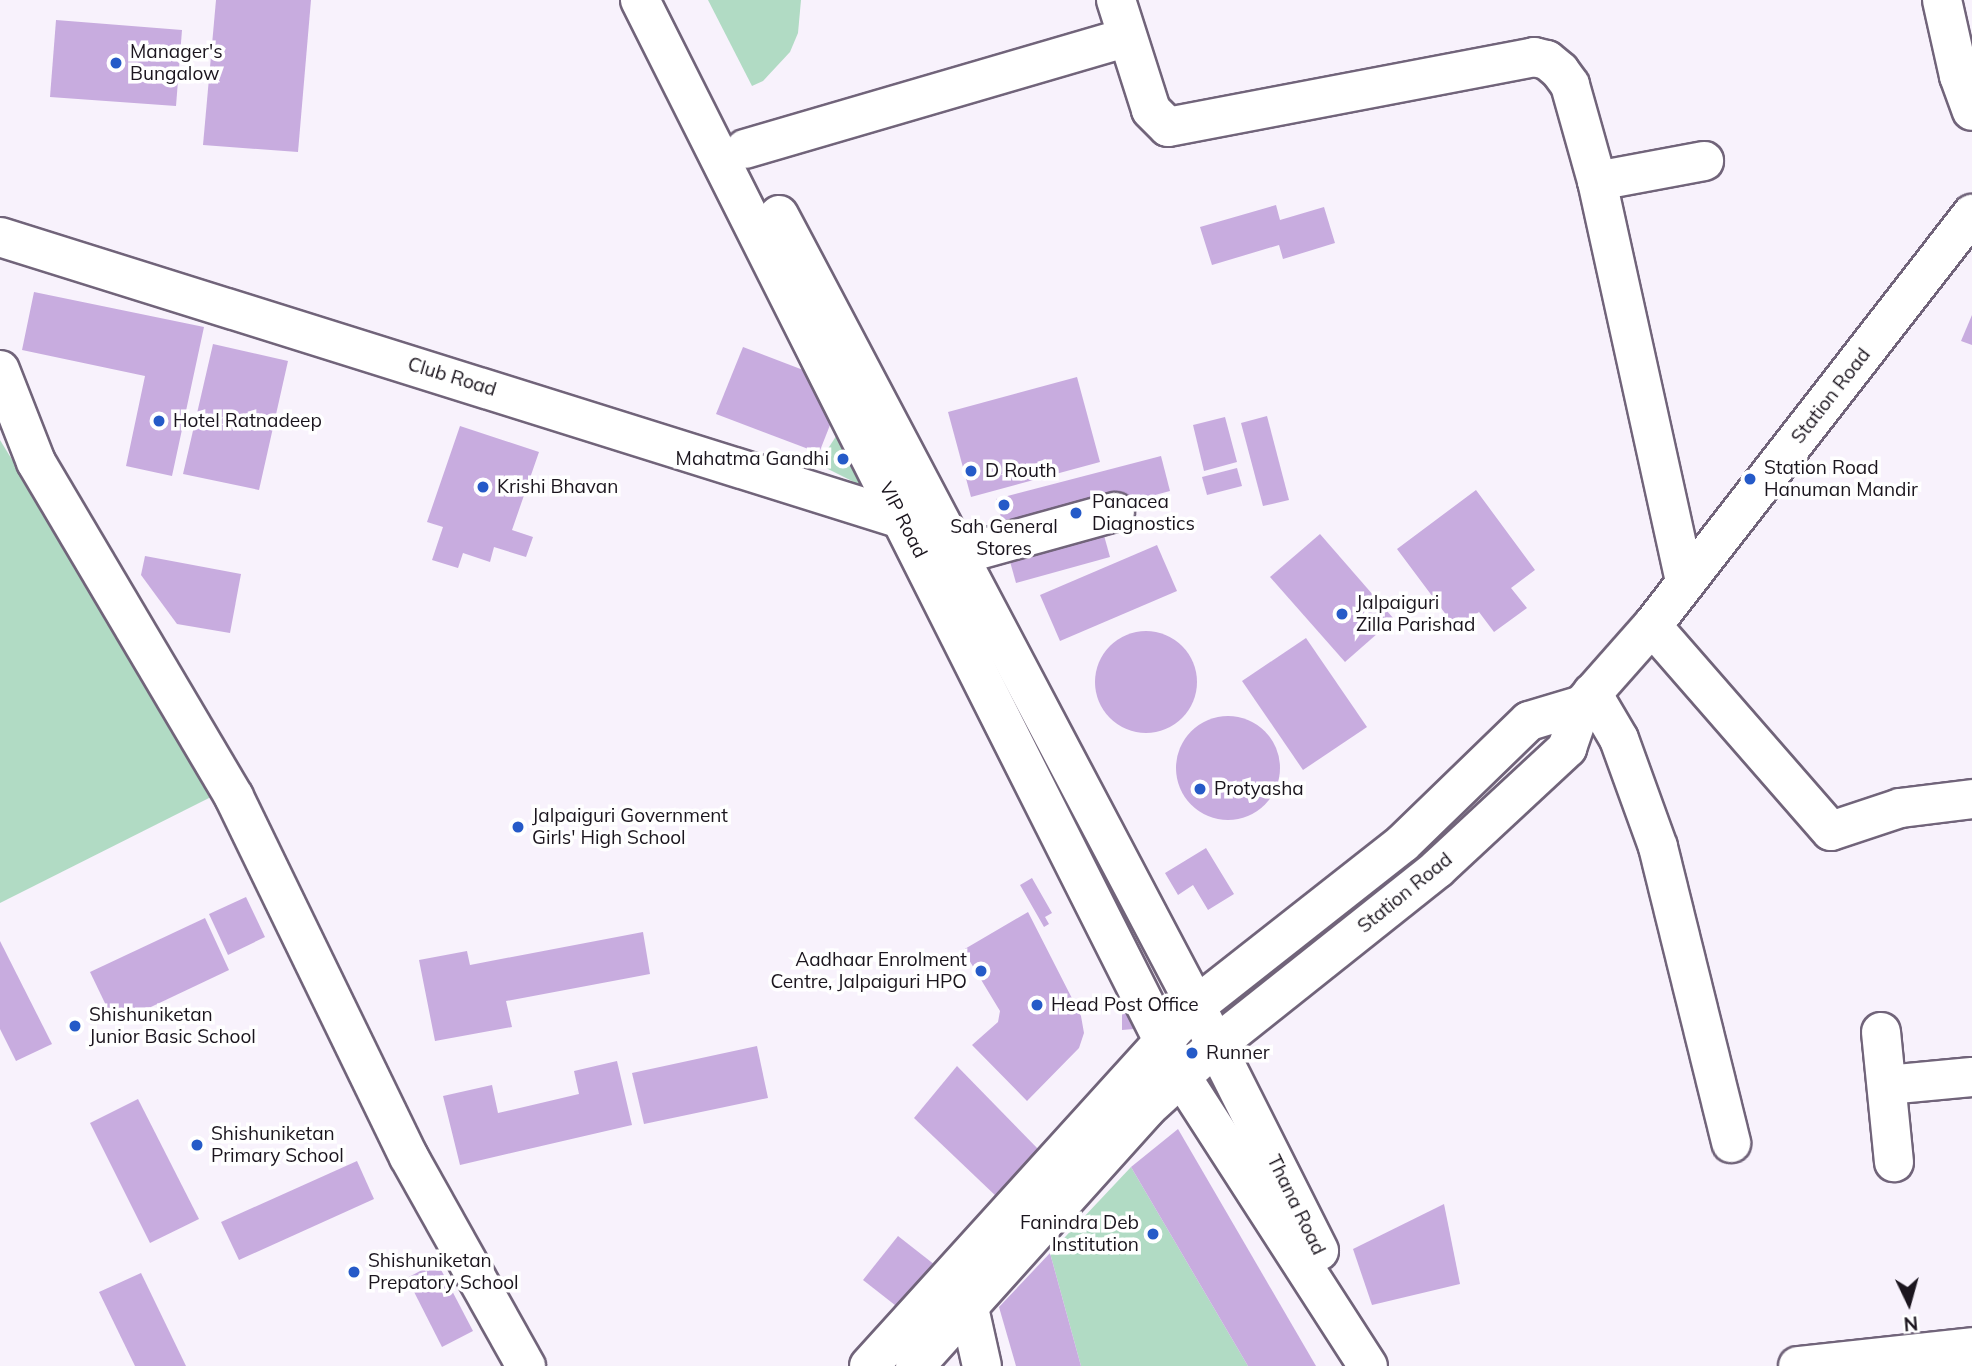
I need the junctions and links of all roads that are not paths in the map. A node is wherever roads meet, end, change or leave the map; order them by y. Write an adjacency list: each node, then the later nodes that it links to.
1 (640, 0): 14 (street, VIP Road)
2 (668, 0): 7 (street, VIP Road)
3 (1116, 0): 5 (street)
4 (1942, 0): 6 (street)
5 (1127, 37): 7 (street); 9 (street)
6 (1972, 111)
7 (745, 149): 14 (street, VIP Road)
8 (1704, 161): 9 (street)
9 (1597, 181): 16 (street)
10 (1972, 214): 16 (street, Station Road)
11 (0, 237): 14 (street, Club Road)
12 (0, 370): 35 (street)
13 (1115, 512): 15 (street)
14 (917, 514): 15 (street, VIP Road); 20 (street, VIP Road)
15 (956, 556): 21 (street, VIP Road)
16 (1685, 582): 17 (street, Station Road)
17 (1652, 625): 18 (street, Station Road); 19 (street)
18 (1587, 699): 21 (street); 22 (street, Station Road); 30 (street)
19 (1972, 799)
20 (1119, 950): 21 (street, VIP Road); 28 (street)
21 (1180, 1012): 24 (street); 28 (street)
22 (1246, 1021): 24 (street, Station Road); 26 (street)
23 (1881, 1032): 27 (street)
24 (1199, 1060): 26 (street, Thana Road); 28 (street, Station Road); 29 (street, Thana Road)
25 (1972, 1077): 27 (street)
26 (1236, 1086): 40 (street, Thana Road)
27 (1887, 1086): 31 (street)
28 (1133, 1097): 29 (street); 32 (street); 36 (street)
29 (1204, 1114): 39 (street, Thana Road)
30 (1731, 1143)
31 (1894, 1162)
32 (968, 1308): 37 (street); 38 (street)
33 (1972, 1347): 34 (street)
34 (1877, 1362): 41 (street)
35 (526, 1366)
36 (869, 1366)
37 (915, 1366)
38 (982, 1366)
39 (1368, 1366)
40 (1375, 1366)
41 (1798, 1366)

